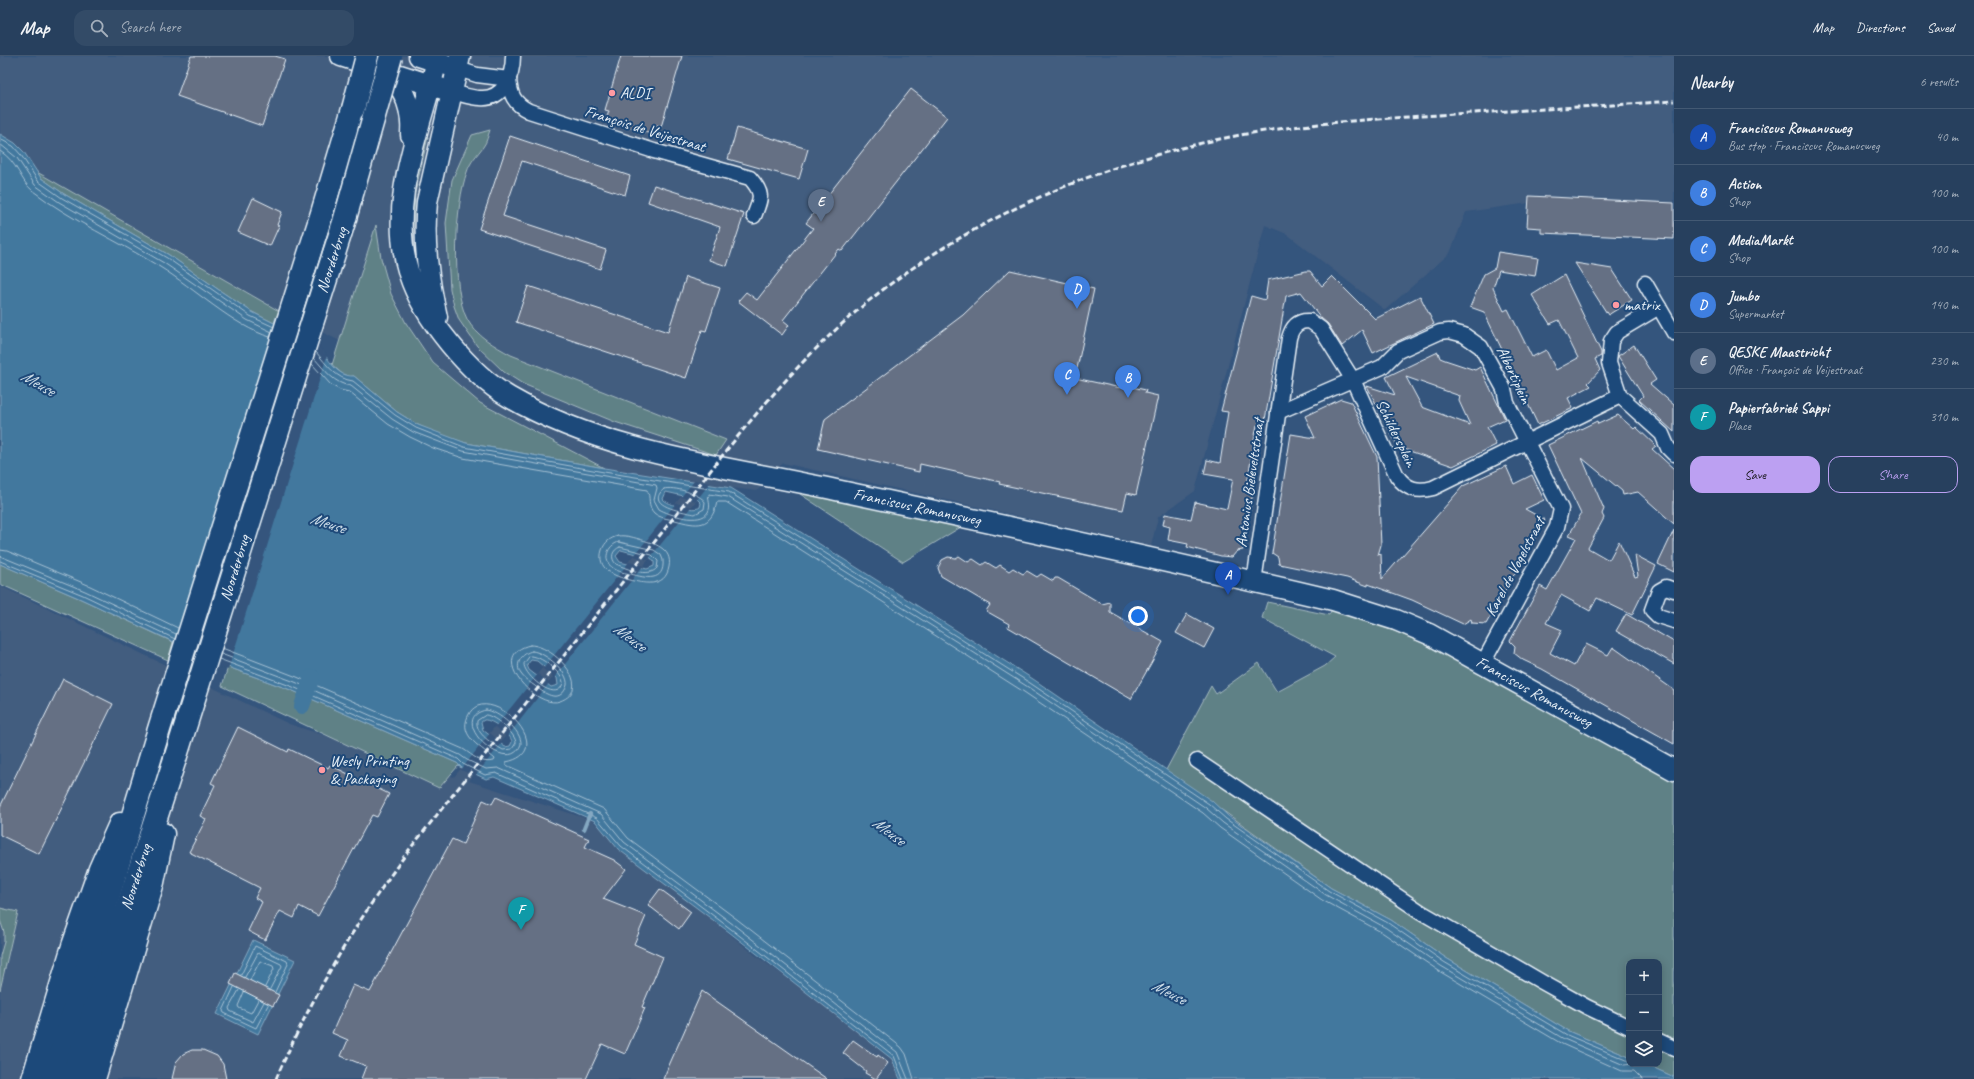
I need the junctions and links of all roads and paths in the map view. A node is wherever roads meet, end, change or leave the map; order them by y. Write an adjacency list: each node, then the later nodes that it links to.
1 (341, 56): 6 (street)
2 (367, 56): 28 (main road, Noorderbrug, bridge)
3 (513, 56): 7 (street)
4 (432, 58): 5 (street); 8 (street, Franciscus Romanusweg)
5 (459, 62): 7 (street); 9 (street, Franciscus Romanusweg)
6 (391, 64): 8 (street); 10 (street); 25 (main road, Noorderbrug, bridge)
7 (509, 79): 9 (street); 11 (street, François de Veijestraat)
8 (431, 85): 9 (street); 10 (street, Franciscus Romanusweg)
9 (452, 92): 14 (street, Franciscus Romanusweg)
10 (411, 157): 14 (street, Franciscus Romanusweg)
11 (754, 216)
12 (1645, 283): 13 (street)
13 (1658, 307): 15 (street); 17 (street)
14 (440, 330): 21 (street, Franciscus Romanusweg)
15 (1674, 332)
16 (1352, 380): 18 (street, Antonius Bieleveltstraat); 18 (street, Antonius Bieleveltstraat); 19 (street, Schildersplein); 19 (street, Albertiplein)
17 (1620, 396): 19 (street, Schildersplein); 20 (street)
18 (1278, 412): 21 (street, Antonius Bieleveltstraat)
19 (1527, 442): 24 (street, Karel de Vogelstraat)
20 (1674, 454)
21 (1254, 582): 24 (street, Franciscus Romanusweg)
22 (1674, 590): 23 (street)
23 (1674, 621)
24 (1483, 663): 27 (street, Franciscus Romanusweg)
25 (175, 759): 34 (main road, Noorderbrug); 35 (main road)
26 (1197, 761): 29 (street)
27 (1674, 770)
28 (142, 785): 32 (main road); 33 (main road, Noorderbrug)
29 (1626, 1026)
30 (1662, 1042): 31 (street)
31 (1674, 1048)
32 (33, 1079)
33 (53, 1079)
34 (72, 1079)
35 (94, 1079)

